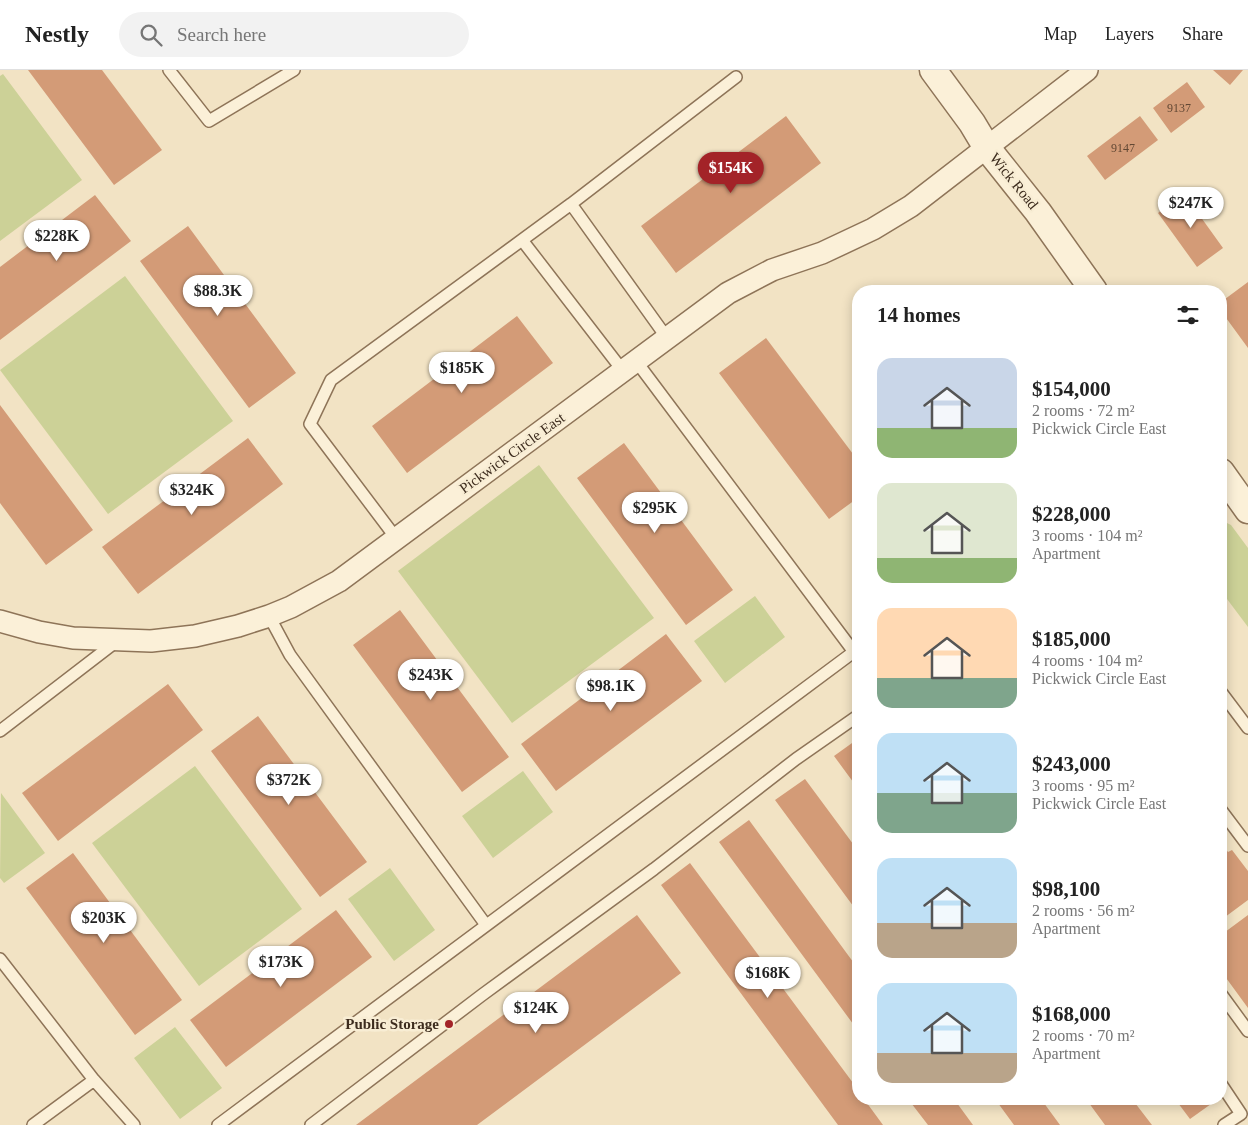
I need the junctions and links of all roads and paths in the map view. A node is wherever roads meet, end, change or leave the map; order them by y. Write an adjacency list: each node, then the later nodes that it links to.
1 (168, 70): 2 (lane)
2 (294, 70)
3 (933, 70): 6 (street, Wick Road)
4 (1087, 70): 6 (street, Pickwick Circle East)
5 (736, 77): 7 (lane)
6 (987, 148): 9 (street, Wick Road); 10 (street, Pickwick Circle East)
7 (571, 204): 8 (lane); 10 (lane)
8 (522, 240): 11 (lane); 14 (lane)
9 (1090, 285)
10 (667, 338): 11 (street, Pickwick Circle East)
11 (629, 366): 14 (street, Pickwick Circle East); 18 (lane)
12 (1227, 480): 13 (street)
13 (1248, 510)
14 (396, 538): 15 (street, Pickwick Circle East)
15 (269, 616): 17 (street, Pickwick Circle East); 26 (lane)
16 (2, 619): 17 (street, Pickwick Circle East)
17 (118, 640): 23 (lane)
18 (852, 645)
19 (852, 653): 26 (lane)
20 (1227, 700): 22 (lane)
21 (852, 720): 35 (lane)
22 (1248, 728)
23 (0, 732)
24 (1227, 818): 25 (lane)
25 (1248, 846)
26 (486, 925): 34 (lane)
27 (0, 959): 30 (lane)
28 (1227, 1002): 29 (lane)
29 (1248, 1031)
30 (94, 1080): 32 (lane); 33 (lane)
31 (1227, 1093): 36 (lane)
32 (33, 1125)
33 (134, 1125)
34 (218, 1125)
35 (311, 1125)
36 (1224, 1125)

